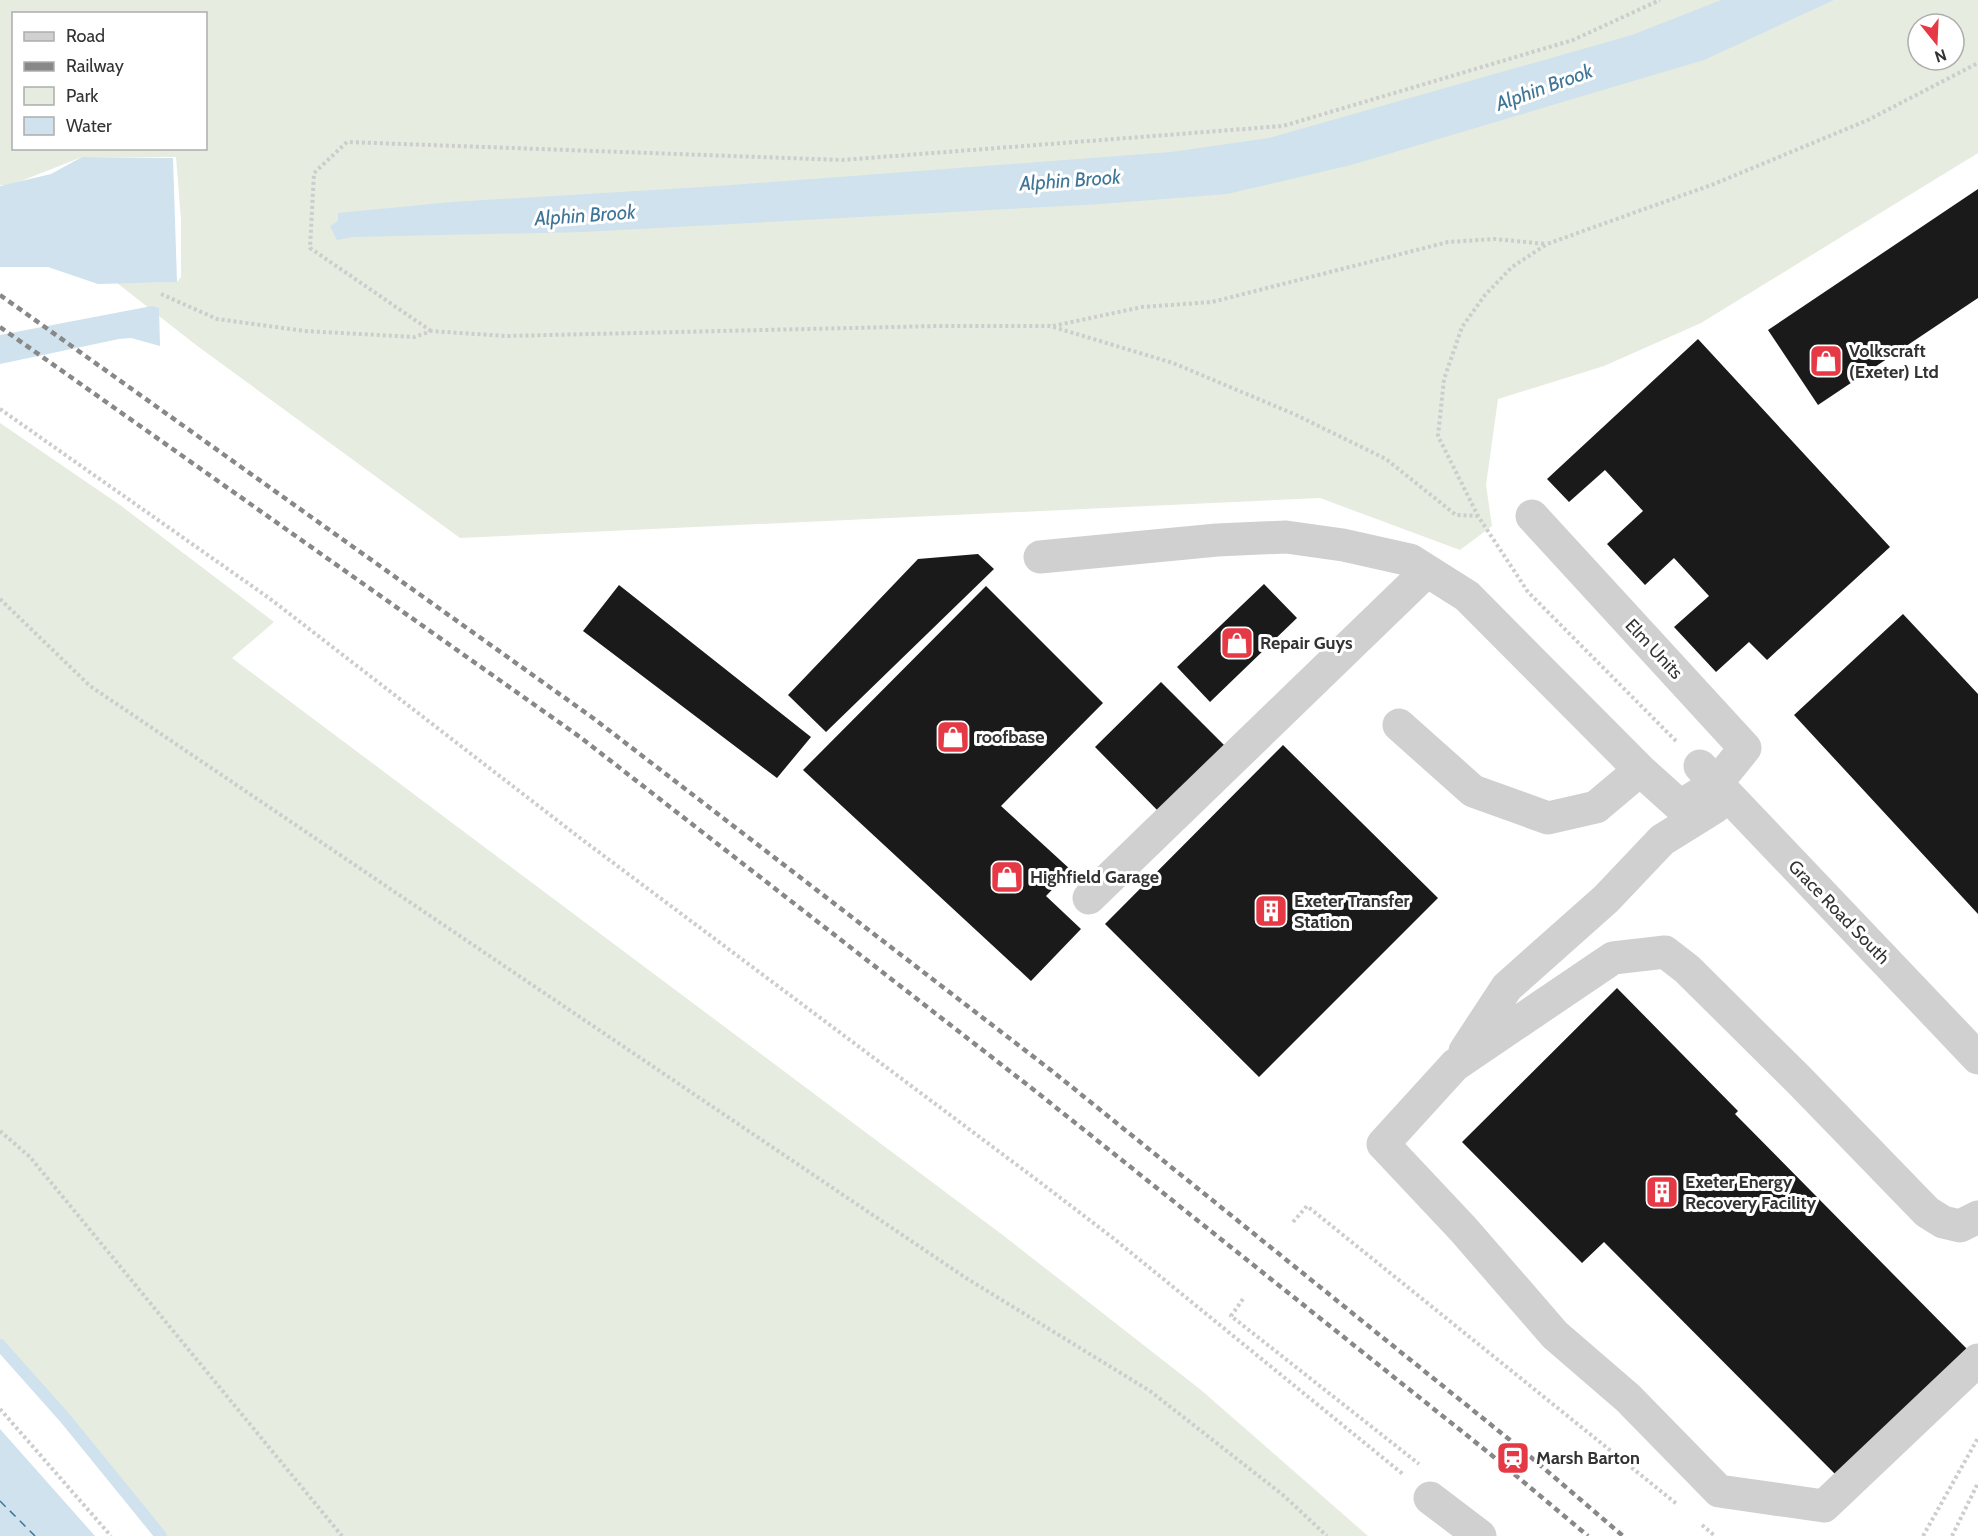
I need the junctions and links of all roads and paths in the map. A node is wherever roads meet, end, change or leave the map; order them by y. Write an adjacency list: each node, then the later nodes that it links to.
1 (1660, 0): 6 (path)
2 (1978, 63): 3 (path)
3 (1547, 244): 5 (path); 8 (path)
4 (161, 294): 6 (path)
5 (1050, 326): 6 (path); 8 (path)
6 (431, 331)
7 (0, 410): 27 (path)
8 (1478, 516): 15 (path)
9 (1532, 516): 15 (street, Elm Units)
10 (1040, 558): 11 (street)
11 (1427, 571): 14 (street); 16 (street)
12 (0, 599): 32 (path)
13 (1399, 724): 14 (street)
14 (1640, 770): 15 (street)
15 (1715, 782): 17 (street, Grace Road South); 18 (street)
16 (1089, 898)
17 (1978, 1058)
18 (1455, 1065): 20 (street); 23 (street)
19 (0, 1131): 31 (path)
20 (1978, 1217)
21 (1293, 1222): 28 (path)
22 (1243, 1299): 27 (path)
23 (1978, 1359)
24 (0, 1409): 30 (path)
25 (1978, 1438): 35 (path)
26 (1978, 1483): 36 (path)
27 (1430, 1497): 33 (street)
28 (1682, 1508)
29 (1698, 1522): 34 (path)
30 (111, 1536)
31 (342, 1536)
32 (1328, 1536)
33 (1480, 1536)
34 (1715, 1536)
35 (1923, 1536)
36 (1952, 1536)

